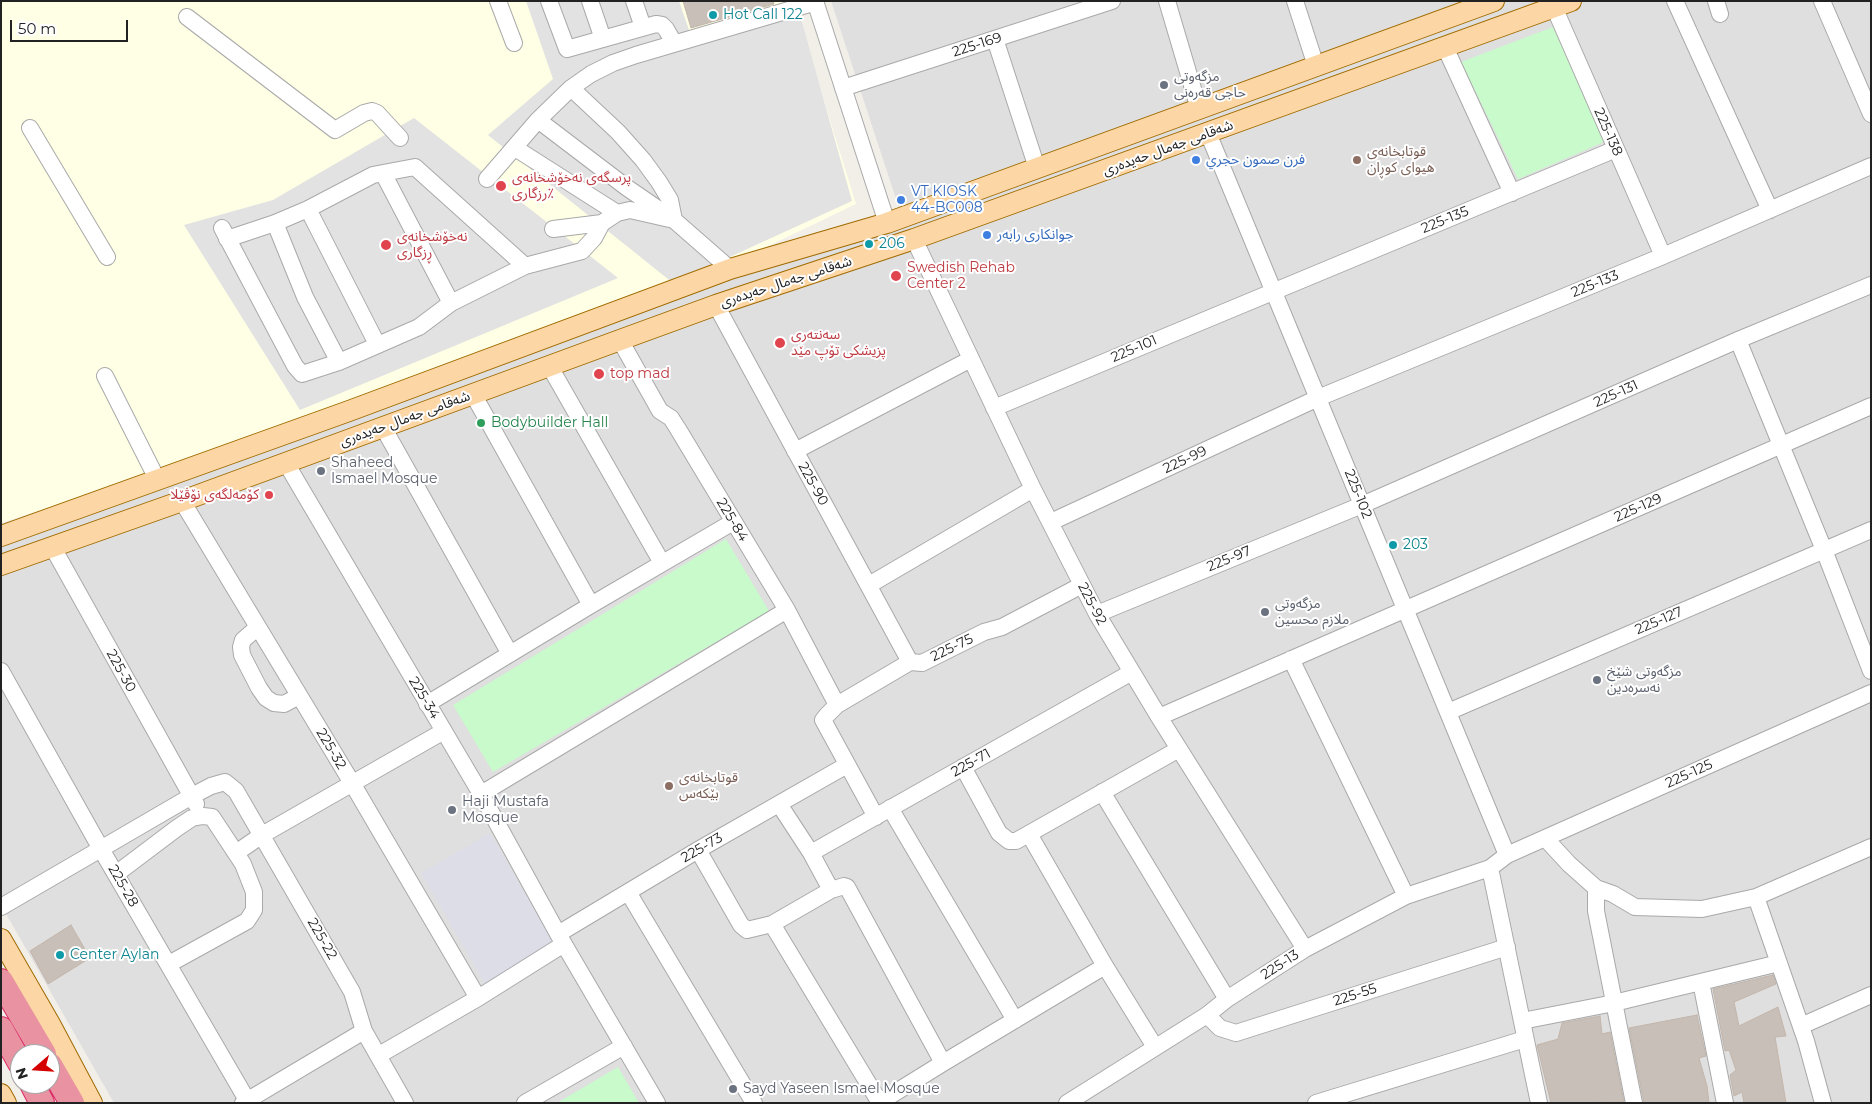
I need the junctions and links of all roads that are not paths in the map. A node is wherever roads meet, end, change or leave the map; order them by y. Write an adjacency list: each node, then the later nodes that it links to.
1 (498, 1): 19 (street)
2 (549, 1): 16 (street)
3 (590, 1): 16 (street)
4 (634, 1): 15 (street)
5 (816, 1): 20 (street); 24 (street)
6 (1112, 1): 17 (street, 225-169)
7 (1167, 1): 25 (street)
8 (1295, 1): 22 (street)
9 (1494, 1): 13 (main road, شەقامی جەمال حەیدەری)
10 (1675, 1): 39 (street)
11 (1822, 1): 26 (street)
12 (1563, 4): 18 (main road, شەقامی جەمال حەیدەری); 32 (street, 225-138)
13 (1460, 13): 18 (main road); 22 (main road, شەقامی جەمال حەیدەری)
14 (188, 17): 30 (street)
15 (643, 26): 16 (street); 20 (street)
16 (603, 39)
17 (995, 39): 24 (street, 225-169); 34 (street)
18 (1468, 39): 21 (main road, شەقامی جەمال حەیدەری)
19 (514, 43)
20 (674, 43): 23 (street)
21 (1445, 47): 29 (main road, شەقامی جەمال حەیدەری); 37 (street)
22 (1316, 66): 25 (main road, شەقامی جەمال حەیدەری)
23 (571, 88): 27 (street); 41 (street)
24 (843, 88): 44 (street)
25 (1200, 109): 34 (main road, شەقامی جەمال حەیدەری)
26 (1871, 114)
27 (538, 120): 31 (street); 41 (street)
28 (30, 128): 48 (street)
29 (1208, 133): 46 (main road, شەقامی جەمال حەیدەری); 52 (street, 225-102)
30 (400, 138)
31 (515, 148): 36 (street); 40 (street)
32 (1616, 149): 37 (street, 225-135); 47 (street, 225-138)
33 (1871, 166): 39 (street, 225-133)
34 (1037, 168): 44 (main road, شەقامی جەمال حەیدەری)
35 (383, 172): 38 (street); 49 (street); 53 (street)
36 (487, 180)
37 (1512, 193): 52 (street, 225-135)
38 (308, 209): 42 (street); 57 (street)
39 (1770, 210): 47 (street, 225-133)
40 (617, 213): 41 (street); 43 (street)
41 (674, 220): 50 (street)
42 (275, 223): 59 (street); 59 (street)
43 (602, 223): 45 (street); 49 (street)
44 (887, 223): 50 (main road, شەقامی جەمال حەیدەری)
45 (553, 230)
46 (914, 240): 54 (main road, شەقامی جەمال حەیدەری); 58 (street, 225-92)
47 (1663, 256): 63 (street, 225-133)
48 (107, 257)
49 (526, 266): 53 (street)
50 (730, 269): 66 (main road, شەقامی جەمال حەیدەری)
51 (1871, 285): 56 (street, 225-131)
52 (1274, 291): 63 (street, 225-102); 65 (street, 225-101)
53 (451, 303): 57 (street)
54 (716, 305): 55 (main road, شەقامی جەمال حەیدەری); 70 (street, 225-90)
55 (620, 340): 60 (main road, شەقامی جەمال حەیدەری); 76 (street, 225-84)
56 (1738, 340): 69 (street); 75 (street, 225-131)
57 (377, 344): 59 (street)
58 (971, 359): 65 (street, 225-92); 70 (street)
59 (339, 362)
60 (550, 367): 62 (main road, شەقامی جەمال حەیدەری); 82 (street)
61 (105, 376): 72 (street)
62 (473, 394): 67 (main road, شەقامی جەمال حەیدەری); 86 (street)
63 (1318, 398): 75 (street, 225-102); 77 (street, 225-99)
64 (1871, 406): 69 (street, 225-129)
65 (994, 408): 73 (street, 225-92)
66 (349, 412): 68 (main road); 72 (main road, شەقامی جەمال حەیدەری)
67 (383, 427): 68 (main road, شەقامی جەمال حەیدەری); 91 (street)
68 (360, 436): 71 (main road, شەقامی جەمال حەیدەری)
69 (1780, 446): 81 (street); 88 (street, 225-129)
70 (795, 451): 84 (street, 225-90)
71 (286, 463): 74 (main road, شەقامی جەمال حەیدەری); 99 (street, 225-34)
72 (158, 481): 79 (main road, شەقامی جەمال حەیدەری)
73 (1033, 489): 77 (street, 225-92); 84 (street)
74 (182, 501): 80 (main road, شەقامی جەمال حەیدەری); 90 (street, 225-32)
75 (1362, 505): 88 (street, 225-102); 89 (street, 225-97)
76 (733, 522): 82 (street); 87 (street, 225-84)
77 (1051, 522): 85 (street, 225-92)
78 (1871, 530): 81 (street, 225-127)
79 (1, 536)
80 (52, 546): 83 (main road, شەقامی جەمال حەیدەری); 110 (street, 225-30)
81 (1824, 550): 95 (street); 101 (street, 225-127)
82 (662, 563): 86 (street)
83 (1, 565)
84 (870, 585): 93 (street, 225-90)
85 (1082, 586): 89 (street, 225-92); 93 (street, 225-75)
86 (591, 605): 91 (street)
87 (787, 610): 100 (street, 225-84); 109 (street)
88 (1405, 610): 92 (street, 225-129); 101 (street, 225-102)
89 (1097, 614): 96 (street, 225-92)
90 (258, 626): 98 (street, 225-32); 98 (street)
91 (510, 654): 99 (street)
92 (1291, 659): 102 (street, 225-129); 128 (street)
93 (910, 662): 100 (street, 225-75)
94 (1, 671): 118 (street, 225-28)
95 (1871, 671)
96 (1132, 672): 102 (street, 225-92); 106 (street, 225-71)
97 (1871, 693): 116 (street, 225-125)
98 (300, 696): 107 (street, 225-32)
99 (427, 704): 103 (street, 225-34)
100 (832, 710): 105 (street, 225-84)
101 (1448, 712): 122 (street, 225-102)
102 (1159, 717): 104 (street, 225-92)
103 (444, 731): 107 (street); 109 (street, 225-34)
104 (1179, 749): 108 (street); 135 (street, 225-92)
105 (847, 765): 111 (street, 225-73); 112 (street)
106 (963, 767): 112 (street, 225-71); 115 (street)
107 (352, 783): 114 (street); 142 (street, 225-32)
108 (1102, 792): 115 (street); 143 (street)
109 (481, 794): 133 (street, 225-34)
110 (190, 796): 113 (street, 225-30); 114 (street, 225-22); 118 (street)
111 (779, 804): 119 (street, 225-73); 121 (street)
112 (883, 812): 121 (street, 225-71); 146 (street)
113 (203, 816): 120 (street, 225-30); 124 (street)
114 (262, 835): 120 (street); 150 (street, 225-22)
115 (1023, 838): 138 (street)
116 (1545, 838): 122 (street, 225-125); 125 (street)
117 (1871, 847): 129 (street)
118 (101, 849): 124 (street, 225-28); 130 (street)
119 (698, 850): 127 (street, 225-73); 131 (street)
120 (236, 853): 137 (street, 225-30)
121 (811, 853): 126 (street)
122 (1507, 855): 123 (street, 225-13)
123 (1490, 868): 128 (street, 225-13); 134 (street)
124 (116, 874): 137 (street, 225-28)
125 (1596, 888): 129 (street); 144 (street)
126 (832, 890): 131 (street); 157 (street)
127 (628, 892): 133 (street, 225-73); 167 (street)
128 (1406, 896): 135 (street, 225-13)
129 (1756, 897): 136 (street)
130 (1, 907)
131 (772, 924): 168 (street)
132 (1, 939): 163 (main road)
133 (561, 939): 142 (street, 225-73); 154 (street, 225-34)
134 (1507, 947): 145 (street, 225-55); 147 (street)
135 (1304, 949): 143 (street, 225-13)
136 (1779, 963): 140 (street); 148 (street)
137 (168, 964): 160 (street, 225-28)
138 (1106, 966): 146 (street); 155 (street)
139 (1, 981): 152 (highway)
140 (1701, 982): 144 (street); 173 (street)
141 (1871, 995): 148 (street)
142 (478, 998): 156 (street, 225-73)
143 (1227, 999): 145 (street, 225-13)
144 (1614, 1003): 147 (street); 172 (street)
145 (1208, 1015): 155 (street, 225-13)
146 (1015, 1020): 157 (street)
147 (1522, 1021): 151 (street)
148 (1801, 1026): 174 (street)
149 (1, 1029): 153 (highway)
150 (364, 1031): 156 (street, 225-22); 160 (street)
151 (1526, 1039): 170 (street); 171 (street)
152 (38, 1044)
153 (10, 1045)
154 (624, 1046): 165 (street); 166 (street, 225-34)
155 (1155, 1047): 169 (street, 225-13)
156 (378, 1055): 164 (street, 225-22)
157 (943, 1063): 168 (street)
158 (60, 1082): 162 (highway)
159 (1, 1094): 161 (main road)
160 (245, 1101)
161 (6, 1103)
162 (72, 1103)
163 (92, 1103)
164 (405, 1103)
165 (526, 1103)
166 (658, 1103)
167 (754, 1103)
168 (880, 1103)
169 (1066, 1103)
170 (1316, 1103)
171 (1539, 1103)
172 (1634, 1103)
173 (1726, 1103)
174 (1823, 1103)

